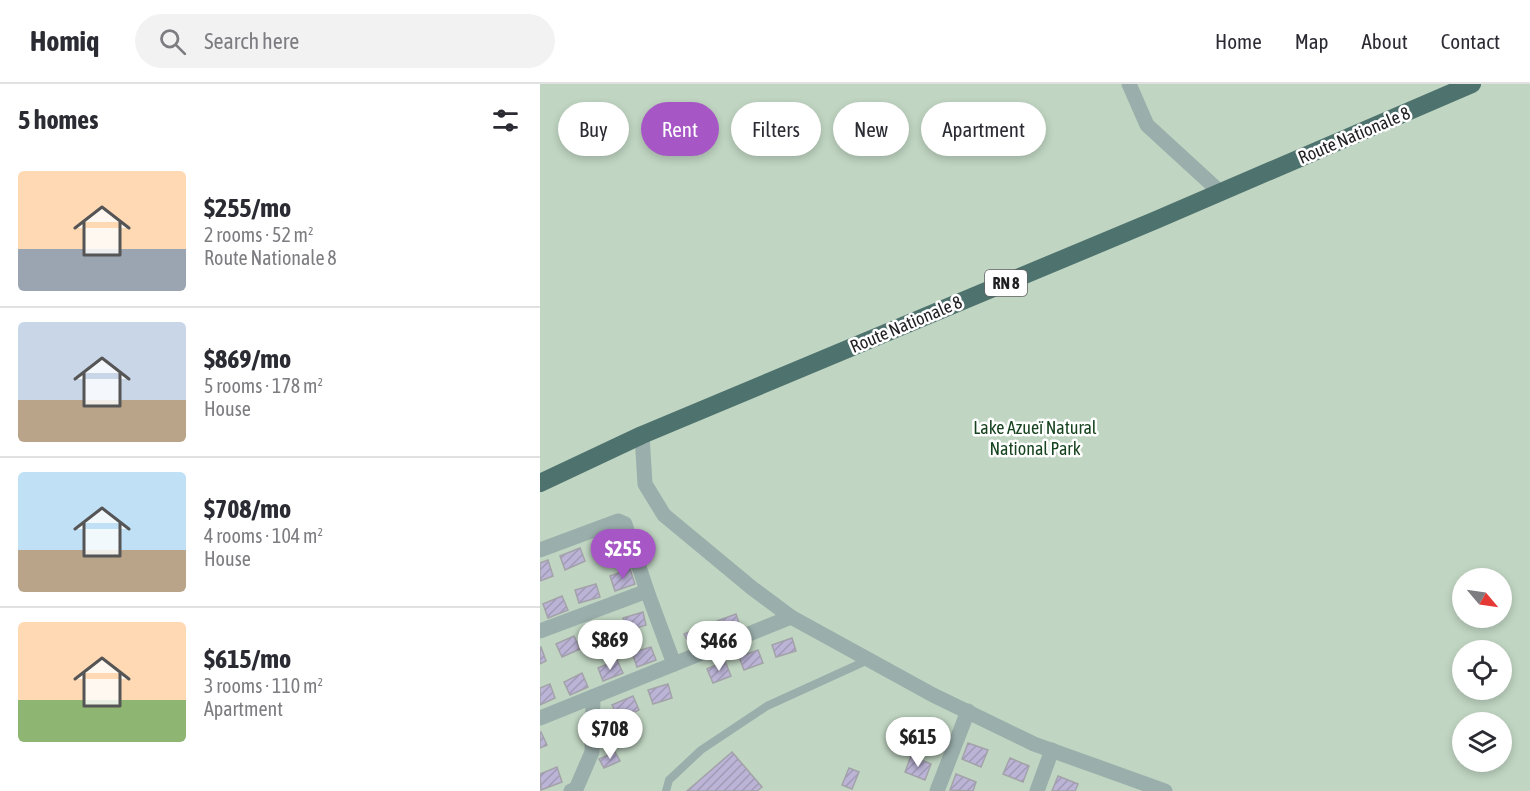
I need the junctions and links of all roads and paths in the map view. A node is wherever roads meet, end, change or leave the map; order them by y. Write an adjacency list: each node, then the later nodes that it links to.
1 (1129, 84): 3 (street)
2 (1472, 84): 3 (main road, Route Nationale 8 / RN 8)
3 (1220, 192): 4 (main road, Route Nationale 8 / RN 8)
4 (642, 435): 5 (main road, Route Nationale 8 / RN 8); 8 (street)
5 (540, 483)
6 (540, 550): 7 (street)
7 (647, 591): 9 (street); 11 (street)
8 (791, 617): 10 (street); 11 (street)
9 (540, 631)
10 (869, 659): 13 (street); 18 (lane)
11 (674, 664): 12 (street)
12 (593, 697): 14 (street); 17 (street)
13 (968, 711): 15 (street); 19 (street)
14 (540, 718)
15 (1052, 750): 16 (street); 20 (street)
16 (1142, 787): 21 (street)
17 (571, 791)
18 (666, 791)
19 (937, 791)
20 (1037, 791)
21 (1165, 791)

